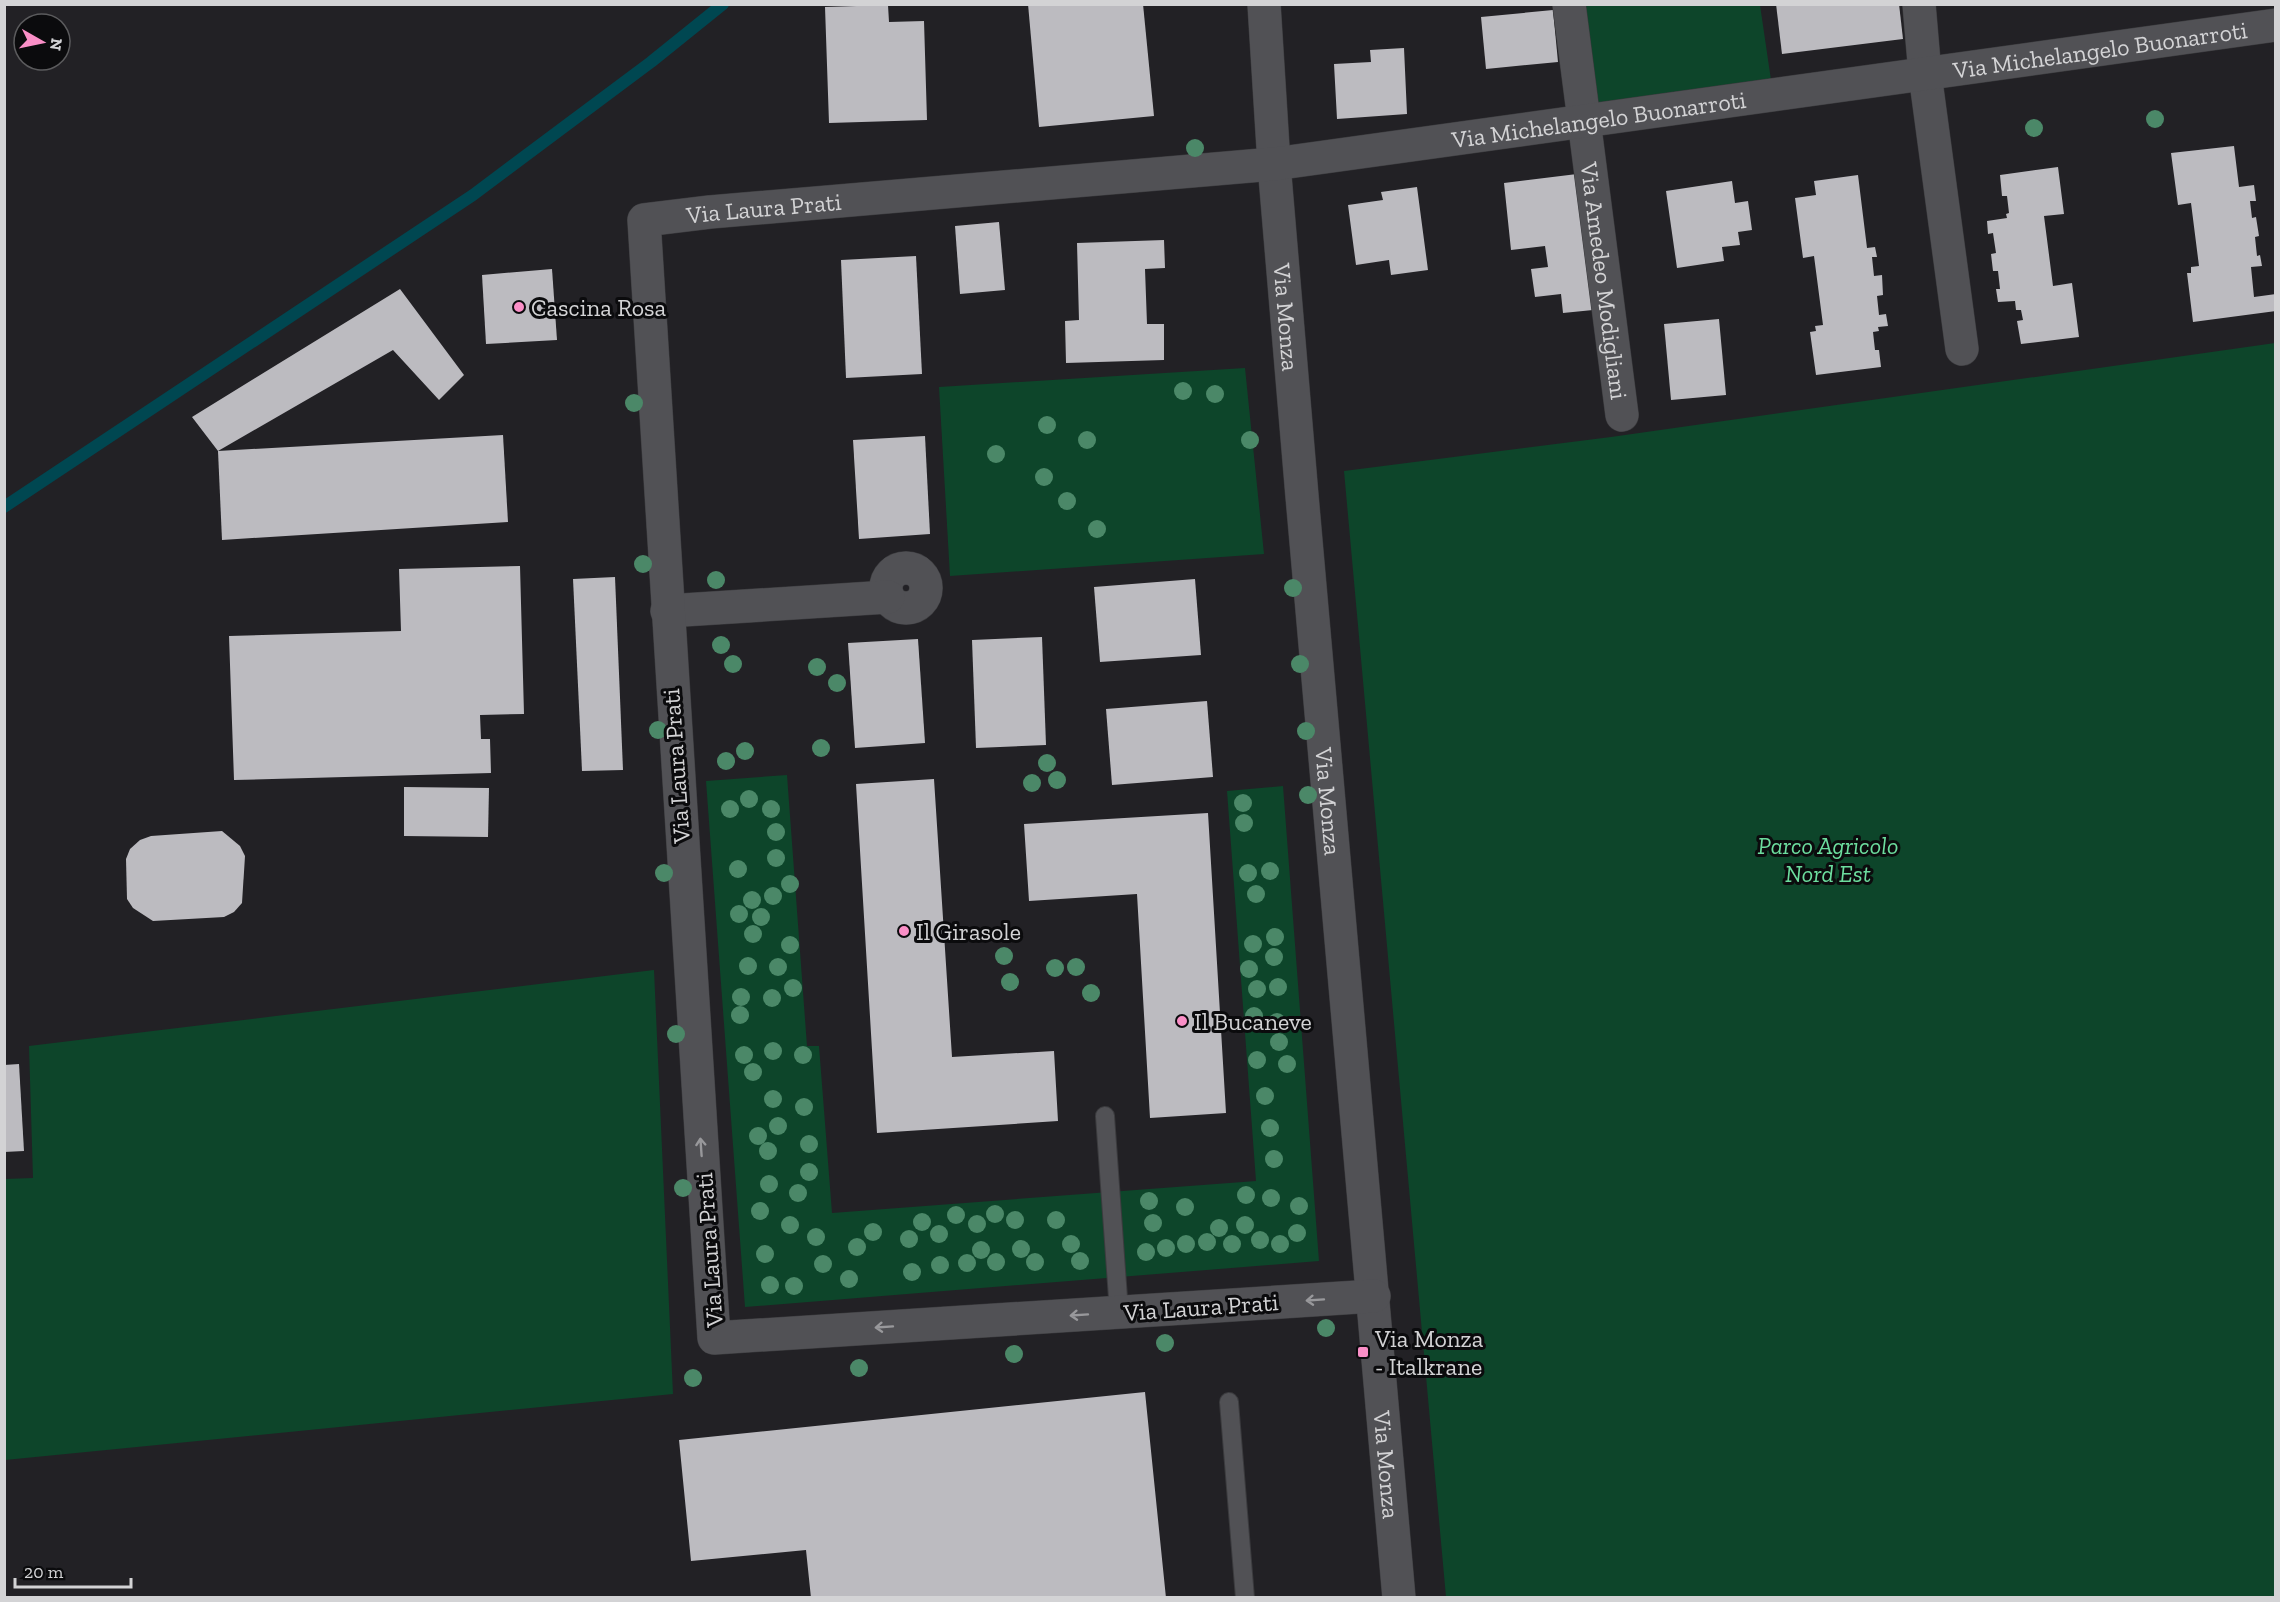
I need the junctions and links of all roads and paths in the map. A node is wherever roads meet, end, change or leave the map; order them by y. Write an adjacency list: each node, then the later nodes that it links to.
1 (1264, 4): 7 (street, Via Monza)
2 (1569, 4): 6 (street, Via Amedeo Modigliani)
3 (1919, 4): 5 (street)
4 (2276, 25): 5 (street, Via Michelangelo Buonarroti)
5 (1925, 74): 6 (street, Via Michelangelo Buonarroti); 8 (street, Via Michelangelo Buonarroti)
6 (1583, 122): 7 (street, Via Michelangelo Buonarroti); 9 (street, Via Amedeo Modigliani)
7 (1274, 164): 11 (street, Via Laura Prati); 13 (street, Via Monza)
8 (1962, 350)
9 (1622, 415)
10 (888, 597): 11 (street)
11 (667, 610): 14 (street, Via Laura Prati, one-way to 11)
12 (1105, 1116): 14 (lane)
13 (1374, 1296): 14 (street, Via Laura Prati, one-way to 14); 17 (street, Via Monza)
14 (1119, 1312)
15 (1229, 1401): 16 (lane)
16 (1245, 1598)
17 (1400, 1598)

